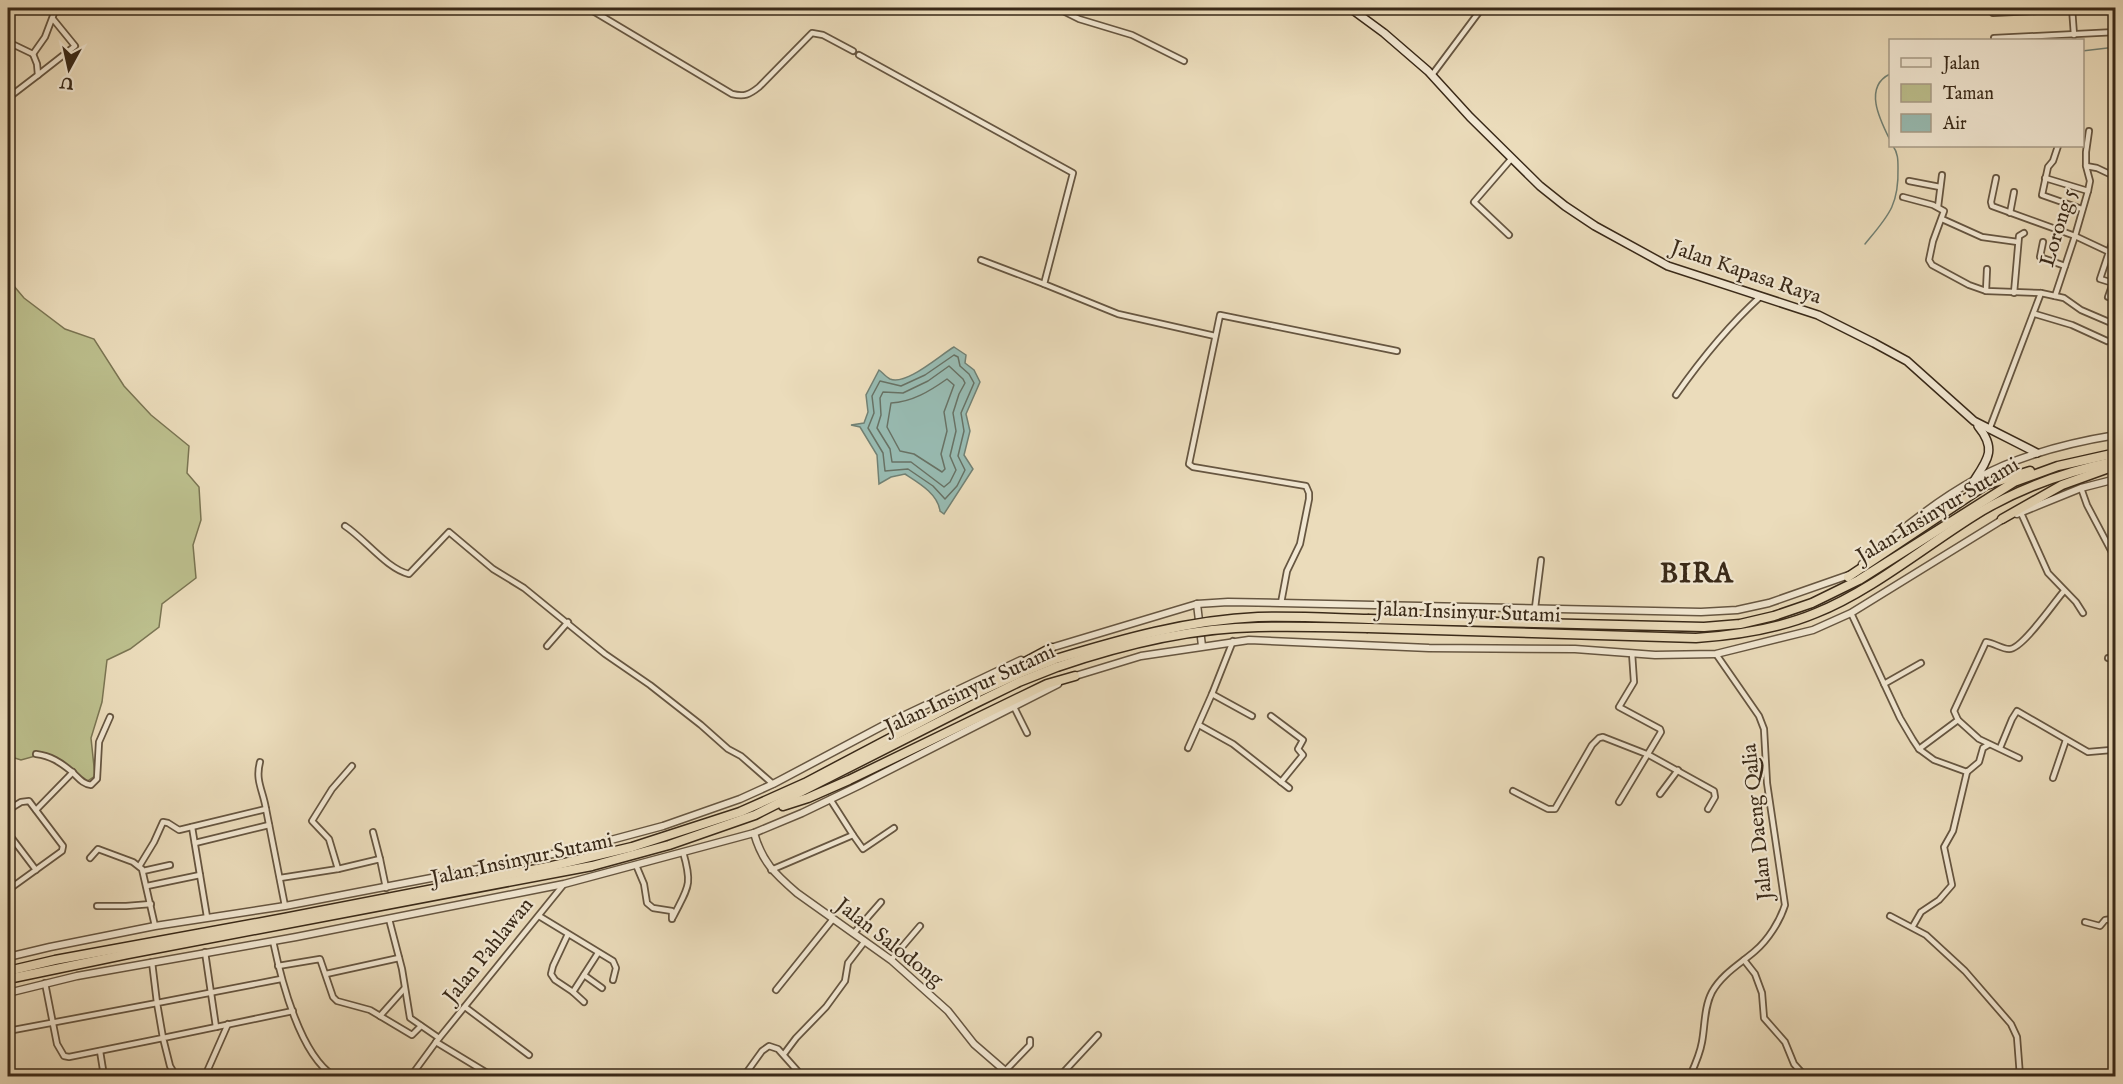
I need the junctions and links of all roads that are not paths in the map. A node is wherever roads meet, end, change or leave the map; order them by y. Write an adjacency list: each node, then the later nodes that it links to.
1 (56, 8): 9 (street)
2 (588, 8): 15 (street)
3 (1057, 8): 18 (street)
4 (1350, 8): 20 (main road, Jalan Kapasa Raya)
5 (1482, 8): 20 (street)
6 (2100, 8): 7 (street)
7 (2072, 9): 8 (street); 11 (street)
8 (1993, 13)
9 (53, 19): 16 (street); 19 (street)
10 (2115, 32): 11 (street)
11 (2074, 35): 12 (street)
12 (1994, 38)
13 (9, 43): 14 (street); 16 (street)
14 (8, 51)
15 (853, 51)
16 (33, 54): 19 (street)
17 (860, 55): 50 (street)
18 (1184, 61)
19 (38, 75): 21 (street)
20 (1432, 75): 24 (main road, Jalan Kapasa Raya)
21 (8, 98)
22 (2089, 131): 25 (street)
23 (2058, 147): 29 (street)
24 (1512, 158): 40 (street); 54 (main road, Jalan Kapasa Raya)
25 (2086, 165): 27 (street, Lorong 5); 32 (street, Lorong 5)
26 (1942, 175): 31 (street)
27 (2115, 177)
28 (1996, 178): 37 (street)
29 (2045, 178): 32 (street); 36 (street)
30 (1909, 181): 31 (street)
31 (1940, 187): 35 (street)
32 (2088, 191): 36 (street, Lorong 5)
33 (2014, 192): 37 (street)
34 (1903, 197): 35 (street)
35 (1938, 207): 38 (street)
36 (2082, 209): 41 (street, Lorong 5)
37 (2010, 213): 41 (street)
38 (1942, 219): 42 (street); 51 (street)
39 (2024, 233): 42 (street)
40 (1509, 235)
41 (2075, 237): 45 (street); 47 (street, Lorong 5)
42 (2018, 242): 52 (street)
43 (2043, 242): 47 (street)
44 (2112, 243): 45 (street)
45 (2109, 252): 49 (street)
46 (981, 260): 50 (street)
47 (2064, 266): 55 (street, Lorong 5)
48 (1987, 269): 51 (street)
49 (2114, 283): 56 (street)
50 (1044, 284): 59 (street)
51 (1986, 291): 52 (street)
52 (2014, 293): 53 (street)
53 (2041, 293): 55 (street); 57 (street)
54 (1761, 296): 62 (street); 63 (main road, Jalan Kapasa Raya)
55 (2055, 296): 58 (street)
56 (2108, 297)
57 (2035, 314): 60 (street); 64 (street)
58 (2115, 325)
59 (1215, 336): 61 (street); 80 (street)
60 (2107, 340)
61 (1397, 351)
62 (1676, 394)
63 (1974, 421): 64 (main road, Jalan Kapasa Raya); 70 (main road, Jalan Kapasa Raya)
64 (1989, 430): 66 (main road, Jalan Kapasa Raya)
65 (2115, 435): 66 (street)
66 (2037, 453): 70 (street)
67 (2115, 453): 69 (highway, Jalan Insinyur Sutami)
68 (2115, 463): 74 (highway); 86 (highway, Jalan Insinyur Sutami)
69 (2058, 466): 78 (highway); 86 (highway, Jalan Insinyur Sutami)
70 (1975, 479): 78 (street)
71 (2115, 479): 72 (street)
72 (2081, 488): 73 (street); 77 (street)
73 (2021, 513): 74 (street); 79 (street)
74 (2002, 519): 83 (street)
75 (345, 526): 85 (street)
76 (1541, 560): 82 (street)
77 (2115, 560)
78 (1848, 577): 82 (street)
79 (2064, 591): 84 (street); 105 (street)
80 (1281, 603): 81 (street); 82 (street)
81 (1197, 604): 89 (street); 90 (street)
82 (1535, 608)
83 (1851, 613): 92 (street); 98 (street)
84 (2083, 613)
85 (568, 622): 88 (street); 124 (street)
86 (1369, 623): 95 (highway, Jalan Insinyur Sutami, bridge)
87 (1233, 642): 89 (street); 91 (street); 99 (street)
88 (547, 646)
89 (1202, 646): 97 (street)
90 (1051, 648): 101 (highway); 124 (street)
91 (1632, 653): 92 (street); 115 (street)
92 (1716, 654): 184 (street, Jalan Daeng Qalia)
93 (2108, 658): 94 (street)
94 (2115, 660)
95 (1056, 663): 101 (highway, Jalan Insinyur Sutami); 136 (highway, Jalan Insinyur Sutami)
96 (1921, 663): 98 (street)
97 (1075, 676): 100 (street); 136 (highway)
98 (1884, 684): 113 (street)
99 (1212, 694): 102 (street); 106 (street)
100 (1014, 707): 107 (street); 128 (street)
101 (931, 716): 187 (highway, Jalan Insinyur Sutami)
102 (1252, 716)
103 (1271, 716): 123 (street)
104 (110, 717): 120 (street)
105 (1958, 720): 110 (street); 113 (street)
106 (1199, 725): 111 (street); 123 (street)
107 (1028, 733)
108 (2066, 740): 109 (street); 112 (street); 122 (street)
109 (2115, 741)
110 (1988, 745): 112 (street); 121 (street)
111 (1188, 748)
112 (2000, 748): 116 (street)
113 (1920, 749): 121 (street)
114 (36, 754): 120 (street)
115 (1649, 755): 119 (street); 126 (street); 130 (street)
116 (2019, 758)
117 (260, 762): 132 (street)
118 (352, 766): 151 (street)
119 (1678, 770): 127 (street); 133 (street)
120 (73, 772): 135 (street)
121 (1967, 772): 174 (street)
122 (2053, 778)
123 (1281, 782): 125 (street)
124 (773, 784): 159 (street)
125 (1289, 788)
126 (1513, 791)
127 (1660, 794)
128 (830, 799): 142 (street); 143 (street)
129 (8, 801): 131 (street)
130 (1619, 802)
131 (14, 806): 134 (street); 135 (street)
132 (266, 808): 137 (street); 138 (street)
133 (1708, 809)
134 (8, 810)
135 (36, 810): 152 (street)
136 (755, 815): 188 (highway, Jalan Insinyur Sutami)
137 (269, 825): 144 (street); 156 (street)
138 (192, 827): 144 (street); 150 (street)
139 (894, 828): 143 (street)
140 (373, 832): 147 (street)
141 (8, 833): 152 (street)
142 (754, 833): 145 (street); 153 (street, Jalan Salodong)
143 (853, 835): 153 (street)
144 (195, 843): 155 (street)
145 (683, 852): 149 (street); 149 (street)
146 (90, 858): 150 (street)
147 (380, 860): 151 (street); 159 (street)
148 (170, 865): 154 (street)
149 (636, 865): 157 (street)
150 (140, 866): 154 (street)
151 (338, 869): 156 (street)
152 (36, 870): 160 (street)
153 (771, 870): 170 (street, Jalan Salodong)
154 (143, 871): 158 (street)
155 (200, 875): 158 (street); 168 (street)
156 (280, 878): 164 (street)
157 (564, 884): 166 (street, Jalan Pahlawan); 169 (street)
158 (147, 886): 162 (street)
159 (386, 888): 164 (street)
160 (8, 890)
161 (881, 902): 175 (street)
162 (151, 904): 163 (street); 172 (street)
163 (97, 906)
164 (285, 906): 168 (street)
165 (2115, 912): 171 (street)
166 (538, 916): 176 (street); 204 (street, Jalan Pahlawan)
167 (1890, 916): 174 (street)
168 (207, 917): 172 (street)
169 (389, 919): 177 (street); 182 (street)
170 (833, 919): 175 (street, Jalan Salodong); 198 (street)
171 (2085, 922)
172 (155, 926): 181 (street)
173 (920, 926): 183 (street)
174 (1913, 926): 234 (street)
175 (854, 933): 178 (street, Jalan Salodong)
176 (567, 934): 180 (street); 200 (street)
177 (273, 941): 179 (street); 186 (street)
178 (865, 941): 183 (street, Jalan Salodong); 217 (street)
179 (205, 952): 185 (street); 199 (street)
180 (598, 953): 190 (street); 193 (street)
181 (8, 957)
182 (399, 958): 189 (street); 197 (street)
183 (891, 960): 220 (street, Jalan Salodong)
184 (1744, 960): 232 (street, Jalan Daeng Qalia); 233 (street)
185 (152, 962): 194 (street); 203 (street)
186 (278, 966): 189 (street); 192 (street)
187 (8, 970)
188 (45, 970): 191 (highway, Jalan Insinyur Sutami); 195 (highway)
189 (327, 974): 206 (street)
190 (584, 975): 196 (street); 200 (street)
191 (8, 979)
192 (281, 979): 199 (street); 205 (street)
193 (613, 980)
194 (45, 983): 201 (street); 207 (street)
195 (8, 984)
196 (602, 988)
197 (404, 989): 206 (street); 209 (street)
198 (776, 990)
199 (210, 992): 203 (street); 210 (street)
200 (573, 992): 202 (street)
201 (8, 993)
202 (584, 1002)
203 (157, 1003): 207 (street); 213 (street)
204 (465, 1007): 214 (street, Jalan Pahlawan); 218 (street)
205 (292, 1011): 208 (street); 219 (street)
206 (380, 1016): 209 (street)
207 (52, 1023): 211 (street); 216 (street)
208 (228, 1024): 210 (street); 223 (street)
209 (421, 1026): 214 (street)
210 (216, 1027): 213 (street)
211 (8, 1031)
212 (1098, 1035): 231 (street)
213 (162, 1038): 216 (street); 222 (street)
214 (438, 1040): 226 (street, Jalan Pahlawan); 227 (street)
215 (1030, 1040): 220 (street)
216 (100, 1051): 221 (street)
217 (784, 1054): 228 (street); 229 (street)
218 (529, 1055)
219 (324, 1070): 224 (street); 225 (street)
220 (1005, 1071): 230 (street, Jalan Salodong)
221 (104, 1077)
222 (176, 1077)
223 (205, 1077)
224 (322, 1077)
225 (334, 1077)
226 (411, 1077)
227 (492, 1077)
228 (744, 1077)
229 (802, 1077)
230 (1011, 1077)
231 (1060, 1077)
232 (1690, 1077)
233 (1805, 1077)
234 (2020, 1077)

